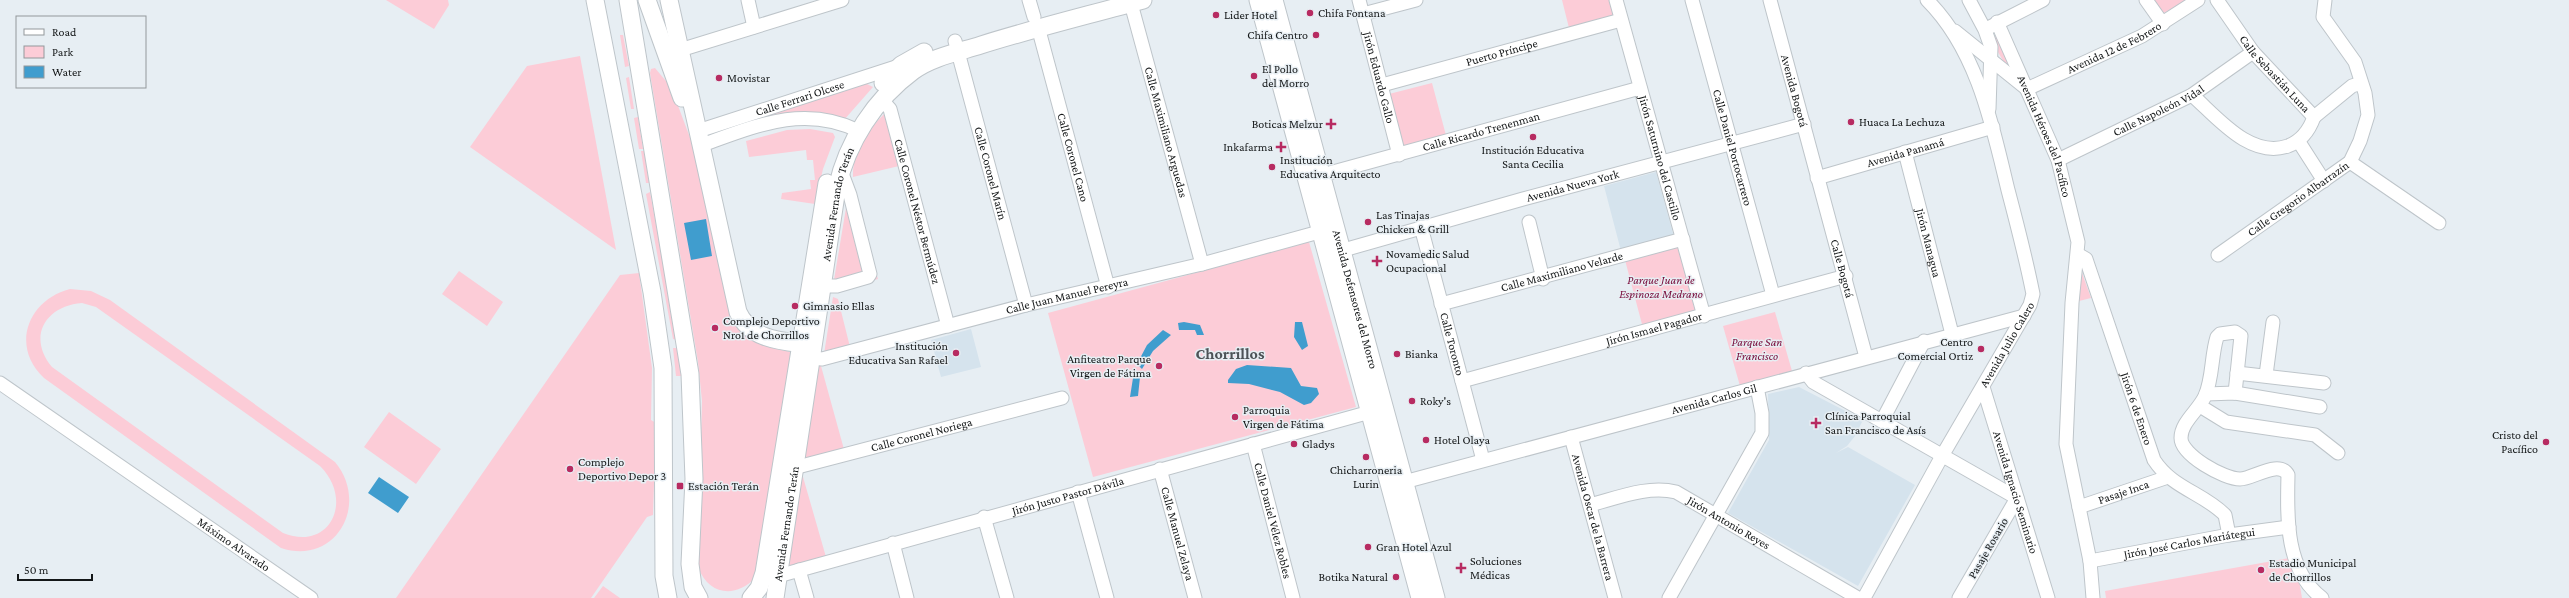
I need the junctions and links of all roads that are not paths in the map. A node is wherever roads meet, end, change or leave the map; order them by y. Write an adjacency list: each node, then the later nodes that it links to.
1 (595, 0): 122 (main road)
2 (628, 0): 120 (main road)
3 (647, 0): 49 (main road)
4 (669, 0): 34 (main road)
5 (748, 0): 31 (street)
6 (842, 0): 24 (street)
7 (1029, 0): 27 (street, Calle Coronel Cano)
8 (1096, 0): 27 (main road, Avenida Fernando Terán)
9 (1258, 0): 64 (main road, Avenida Defensores del Morro)
10 (1274, 0): 58 (main road, Avenida Defensores del Morro)
11 (1359, 0): 25 (street, Jirón Eduardo Gallo)
12 (1416, 0): 25 (street)
13 (1616, 0): 26 (street, Jirón Saturnino del Castillo)
14 (1692, 0): 51 (street, Calle Daniel Portocarrero)
15 (1927, 0): 30 (street, Avenida Julio Calero)
16 (1969, 0): 32 (street)
17 (2042, 0): 28 (street)
18 (2146, 0): 29 (street)
19 (2198, 0): 29 (street, Avenida 12 de Febrero)
20 (2217, 0): 35 (street, Calle Sebastián Luna)
21 (2325, 0): 38 (street, Calle Gregorio Albarrazín)
22 (1135, 1): 27 (main road, Avenida Fernando Terán); 69 (street, Calle Maximiliano Arguedas)
23 (1773, 1): 46 (street, Avenida Bogotá)
24 (825, 2): 31 (street)
25 (1363, 14): 39 (street, Jirón Eduardo Gallo)
26 (1622, 20): 39 (street, Puerto Príncipe); 40 (street, Jirón Saturnino del Castillo)
27 (1036, 22): 33 (main road, Avenida Fernando Terán); 73 (street, Calle Coronel Cano)
28 (1997, 22): 32 (street); 41 (street, Avenida Héroes del Pacífico)
29 (2163, 24): 41 (street, Avenida 12 de Febrero)
30 (1949, 26): 36 (street, Avenida Julio Calero); 44 (street, Avenida Julio Calero)
31 (754, 27): 34 (street)
32 (1985, 30): 36 (street)
33 (957, 46): 37 (main road, Avenida Fernando Terán); 43 (main road, Avenida Fernando Terán); 76 (street, Calle Coronel Marín)
34 (680, 50): 49 (main road)
35 (2253, 52): 42 (street, Calle Napoleón Vidal); 45 (street, Calle Sebastián Luna)
36 (1992, 61): 41 (street, Avenida Julio Calero); 44 (street)
37 (901, 65): 48 (main road, Avenida Fernando Terán); 49 (street, Calle Ferrari Olcese)
38 (2361, 83): 45 (street); 56 (street, Calle Gregorio Albarrazín)
39 (1382, 85): 53 (street, Jirón Eduardo Gallo)
40 (1640, 88): 53 (street, Calle Ricardo Trenenman); 55 (street, Jirón Saturnino del Castillo)
41 (2027, 88): 54 (street, Avenida Héroes del Pacífico)
42 (2192, 95): 50 (street); 54 (street, Calle Napoleón Vidal)
43 (882, 100): 48 (main road, Avenida Fernando Terán); 80 (street, Calle Coronel Néstor Bermúdez)
44 (1989, 114): 47 (street, Avenida Julio Calero)
45 (2314, 118): 50 (street, Calle Sebastián Luna)
46 (1804, 124): 51 (street, Avenida Nueva York); 59 (street, Avenida Bogotá)
47 (1993, 127): 52 (street, Avenida Panamá); 78 (street, Avenida Julio Calero)
48 (854, 129): 49 (street, Calle Ferrari Olcese); 57 (main road, Avenida Fernando Terán); 83 (main road, Avenida Fernando Terán)
49 (700, 138): 83 (main road)
50 (2298, 142): 60 (street)
51 (1731, 144): 55 (street, Avenida Nueva York); 74 (street, Calle Daniel Portocarrero)
52 (1904, 152): 59 (street, Avenida Panamá); 81 (street, Jirón Managua)
53 (1399, 155): 58 (street, Calle Ricardo Trenenman)
54 (2058, 160): 67 (street, Avenida Héroes del Pacífico)
55 (1661, 162): 63 (street, Avenida Nueva York); 65 (street, Jirón Saturnino del Castillo)
56 (2350, 162): 60 (street, Calle Gregorio Albarrazín); 62 (street)
57 (841, 171): 72 (main road, Avenida Fernando Terán); 72 (street)
58 (1322, 175): 64 (main road, Avenida Defensores del Morro)
59 (1818, 180): 70 (street, Calle Bogotá)
60 (2324, 181): 68 (street, Calle Gregorio Albarrazín)
61 (1529, 222): 71 (street)
62 (2439, 223)
63 (1420, 227): 66 (street, Avenida Nueva York); 75 (street, Calle Toronto)
64 (1329, 229): 66 (main road, Avenida Defensores del Morro); 69 (street, Calle Juan Manuel Pereyra)
65 (1683, 239): 71 (street, Calle Maximiliano Velarde); 77 (street, Jirón Saturnino del Castillo)
66 (1335, 253): 97 (main road, Avenida Defensores del Morro); 107 (main road, Avenida Defensores del Morro)
67 (2078, 255): 106 (street, Jirón 6 de Enero); 111 (street, Avenida Héroes del Pacífico)
68 (2218, 255)
69 (1202, 264): 73 (street, Calle Juan Manuel Pereyra)
70 (1846, 276): 74 (street, Jirón Ismael Pagador); 84 (street, Calle Bogotá)
71 (1543, 279): 75 (street, Calle Maximiliano Velarde)
72 (822, 286): 83 (main road, Avenida Fernando Terán)
73 (1108, 287): 76 (street, Calle Juan Manuel Pereyra)
74 (1773, 295): 77 (street, Jirón Ismael Pagador)
75 (1441, 304): 88 (street, Calle Toronto)
76 (1026, 305): 80 (street, Calle Juan Manuel Pereyra)
77 (1704, 316): 88 (street, Jirón Ismael Pagador)
78 (2024, 316): 81 (street, Avenida Carlos Gil); 92 (street, Avenida Julio Calero)
79 (2273, 322): 87 (street)
80 (948, 326): 83 (street, Calle Juan Manuel Pereyra)
81 (1952, 334): 82 (street, Avenida Carlos Gil)
82 (1924, 341): 84 (street, Avenida Carlos Gil); 98 (street)
83 (805, 351): 104 (main road, Avenida Fernando Terán)
84 (1866, 357): 85 (street, Avenida Carlos Gil)
85 (1806, 373): 91 (street, Avenida Carlos Gil); 98 (street)
86 (2237, 373): 87 (street); 93 (street); 95 (street)
87 (2266, 375): 90 (street)
88 (1462, 381): 103 (street, Calle Toronto)
89 (0, 383): 121 (street, Máximo Alvarado)
90 (2324, 383)
91 (1757, 387): 99 (street, Avenida Carlos Gil); 112 (street)
92 (1983, 387): 102 (street, Avenida Julio Calero); 109 (street, Avenida Ignacio Seminario)
93 (2235, 393): 95 (street); 96 (street)
94 (1062, 398): 104 (street, Calle Coronel Noriega)
95 (2203, 400): 101 (street); 114 (street)
96 (2320, 407)
97 (1370, 412): 100 (street, Jirón Justo Pastor Dávila); 133 (main road, Avenida Defensores del Morro)
98 (1882, 421): 102 (street)
99 (1571, 437): 103 (street, Avenida Carlos Gil); 110 (street, Avenida Oscar de la Barrera)
100 (1253, 444): 105 (street, Jirón Justo Pastor Dávila); 132 (street, Calle Daniel Vélez Robles)
101 (2338, 453)
102 (1942, 456): 109 (street); 138 (street, Avenida Julio Calero)
103 (1483, 460): 107 (street, Avenida Carlos Gil)
104 (788, 470): 119 (main road, Avenida Fernando Terán)
105 (1160, 470): 108 (street, Jirón Justo Pastor Dávila); 131 (street, Calle Manuel Zelaya)
106 (2168, 477): 111 (street, Pasaje Inca); 115 (street, Jirón 6 de Enero)
107 (1404, 482): 134 (main road, Avenida Defensores del Morro)
108 (1078, 492): 113 (street, Jirón Justo Pastor Dávila); 130 (street)
109 (2017, 498): 139 (street, Pasaje Rosario); 140 (street, Avenida Ignacio Seminario)
110 (1590, 505): 112 (street, Jirón Antonio Reyes); 135 (street, Avenida Oscar de la Barrera)
111 (2079, 506): 117 (street, Avenida Héroes del Pacífico)
112 (1715, 515): 136 (street); 137 (street, Jirón Antonio Reyes)
113 (984, 517): 116 (street, Jirón Justo Pastor Dávila); 129 (street)
114 (2289, 527): 115 (street, Jirón José Carlos Mariátegui); 142 (street)
115 (2229, 534): 117 (street, Jirón José Carlos Mariátegui)
116 (893, 543): 118 (street, Jirón Justo Pastor Dávila); 128 (street)
117 (2090, 561): 141 (street, Avenida Héroes del Pacífico)
118 (799, 570): 119 (street, Jirón Justo Pastor Dávila); 127 (street, Avenida Fernando Terán)
119 (771, 575): 125 (main road, Avenida Fernando Terán); 126 (main road, Avenida Fernando Terán)
120 (692, 579): 123 (main road); 124 (main road)
121 (311, 598)
122 (668, 598)
123 (699, 598)
124 (706, 598)
125 (752, 598)
126 (775, 598)
127 (807, 598)
128 (907, 598)
129 (1006, 598)
130 (1107, 598)
131 (1195, 598)
132 (1293, 598)
133 (1420, 598)
134 (1436, 598)
135 (1615, 598)
136 (1669, 598)
137 (1858, 598)
138 (1864, 598)
139 (1959, 598)
140 (2048, 598)
141 (2093, 598)
142 (2322, 598)

